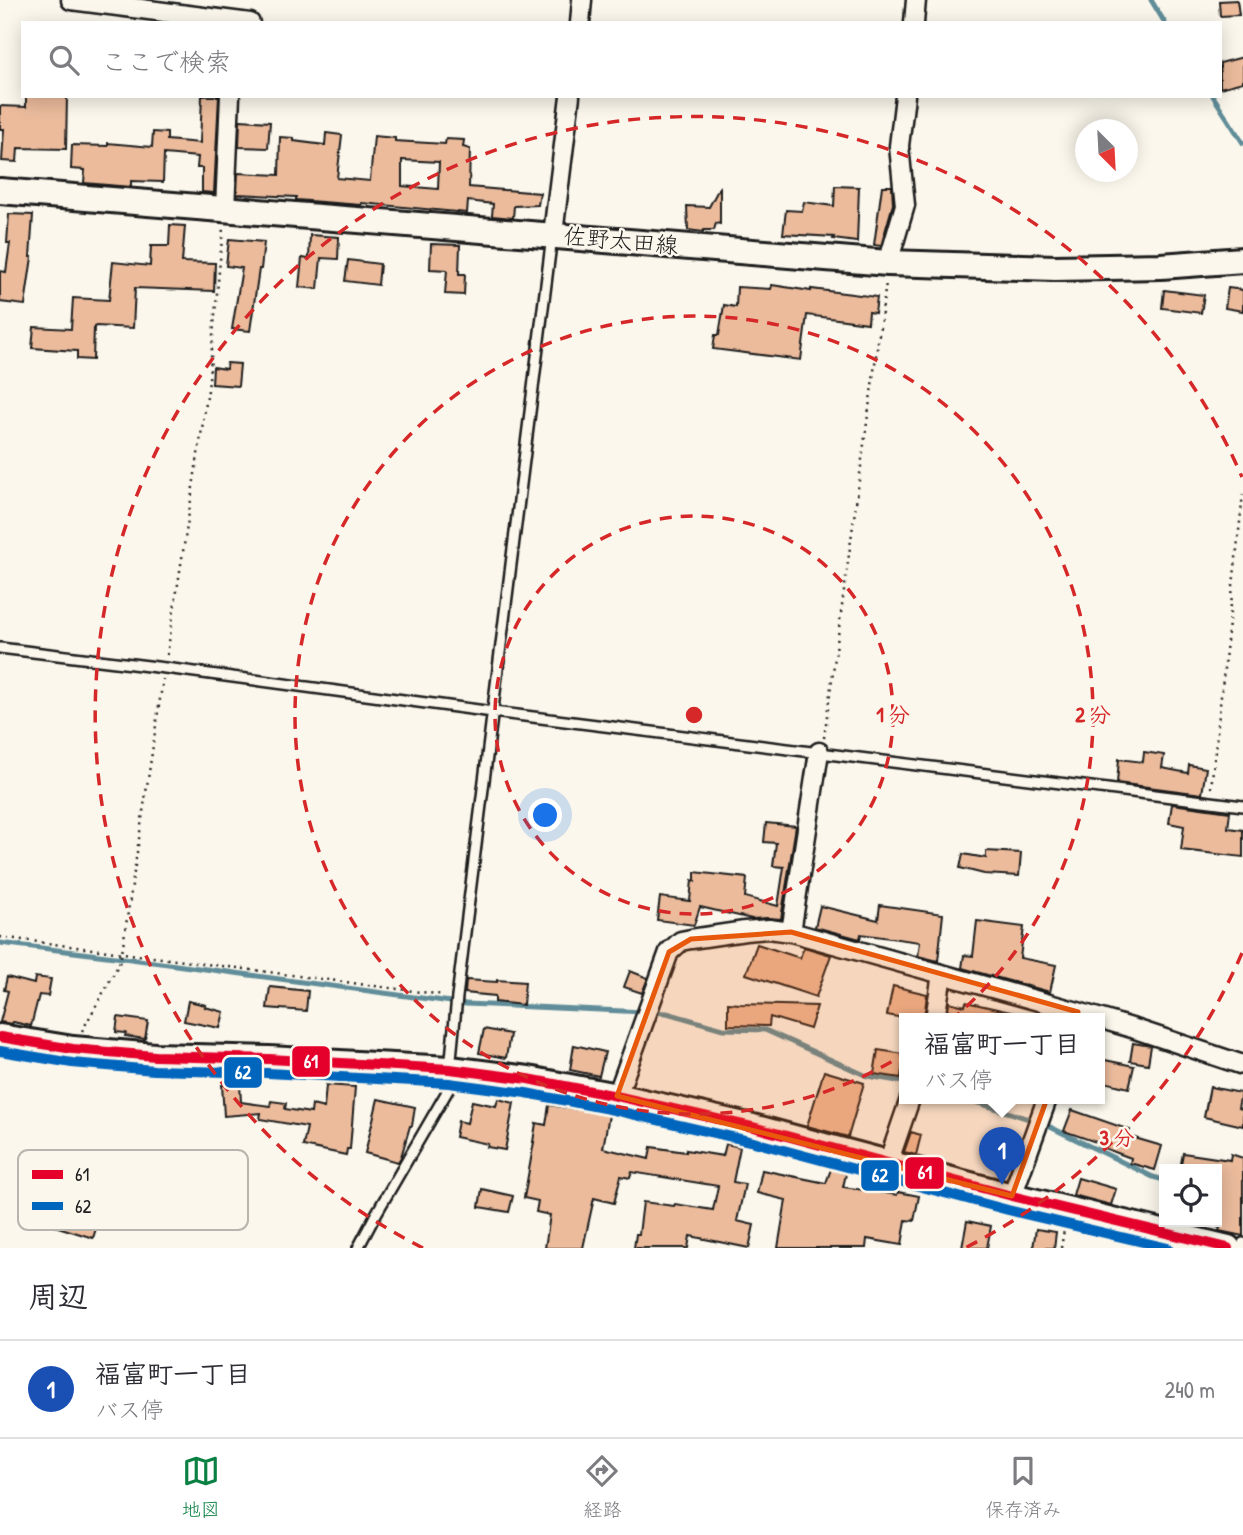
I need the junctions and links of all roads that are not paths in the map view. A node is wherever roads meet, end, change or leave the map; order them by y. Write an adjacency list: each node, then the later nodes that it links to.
1 (71, 0): 4 (street)
2 (582, 0): 5 (street)
3 (916, 0): 6 (street)
4 (231, 21)
5 (580, 21)
6 (914, 21)
7 (230, 98): 11 (street)
8 (570, 98): 12 (street)
9 (905, 98): 14 (street)
10 (0, 191): 11 (street, 佐野太田線)
11 (225, 209): 12 (street, 佐野太田線)
12 (552, 234): 14 (street, 佐野太田線); 16 (lane)
13 (1243, 260): 14 (street, 佐野太田線)
14 (888, 262)
15 (0, 648): 16 (lane)
16 (494, 712): 17 (lane); 26 (lane)
17 (820, 753): 18 (lane); 19 (street)
18 (1243, 806)
19 (791, 932): 20 (street); 27 (street)
20 (942, 974): 21 (street); 22 (street)
21 (936, 1013)
22 (1069, 1013)
23 (1105, 1022): 25 (street)
24 (0, 1037): 26 (street)
25 (1243, 1065)
26 (450, 1069): 27 (street); 32 (lane)
27 (617, 1096): 30 (street)
28 (908, 1104): 30 (street)
29 (1044, 1104): 31 (street)
30 (888, 1163): 31 (street)
31 (1012, 1196): 33 (street)
32 (358, 1248)
33 (1228, 1248)

